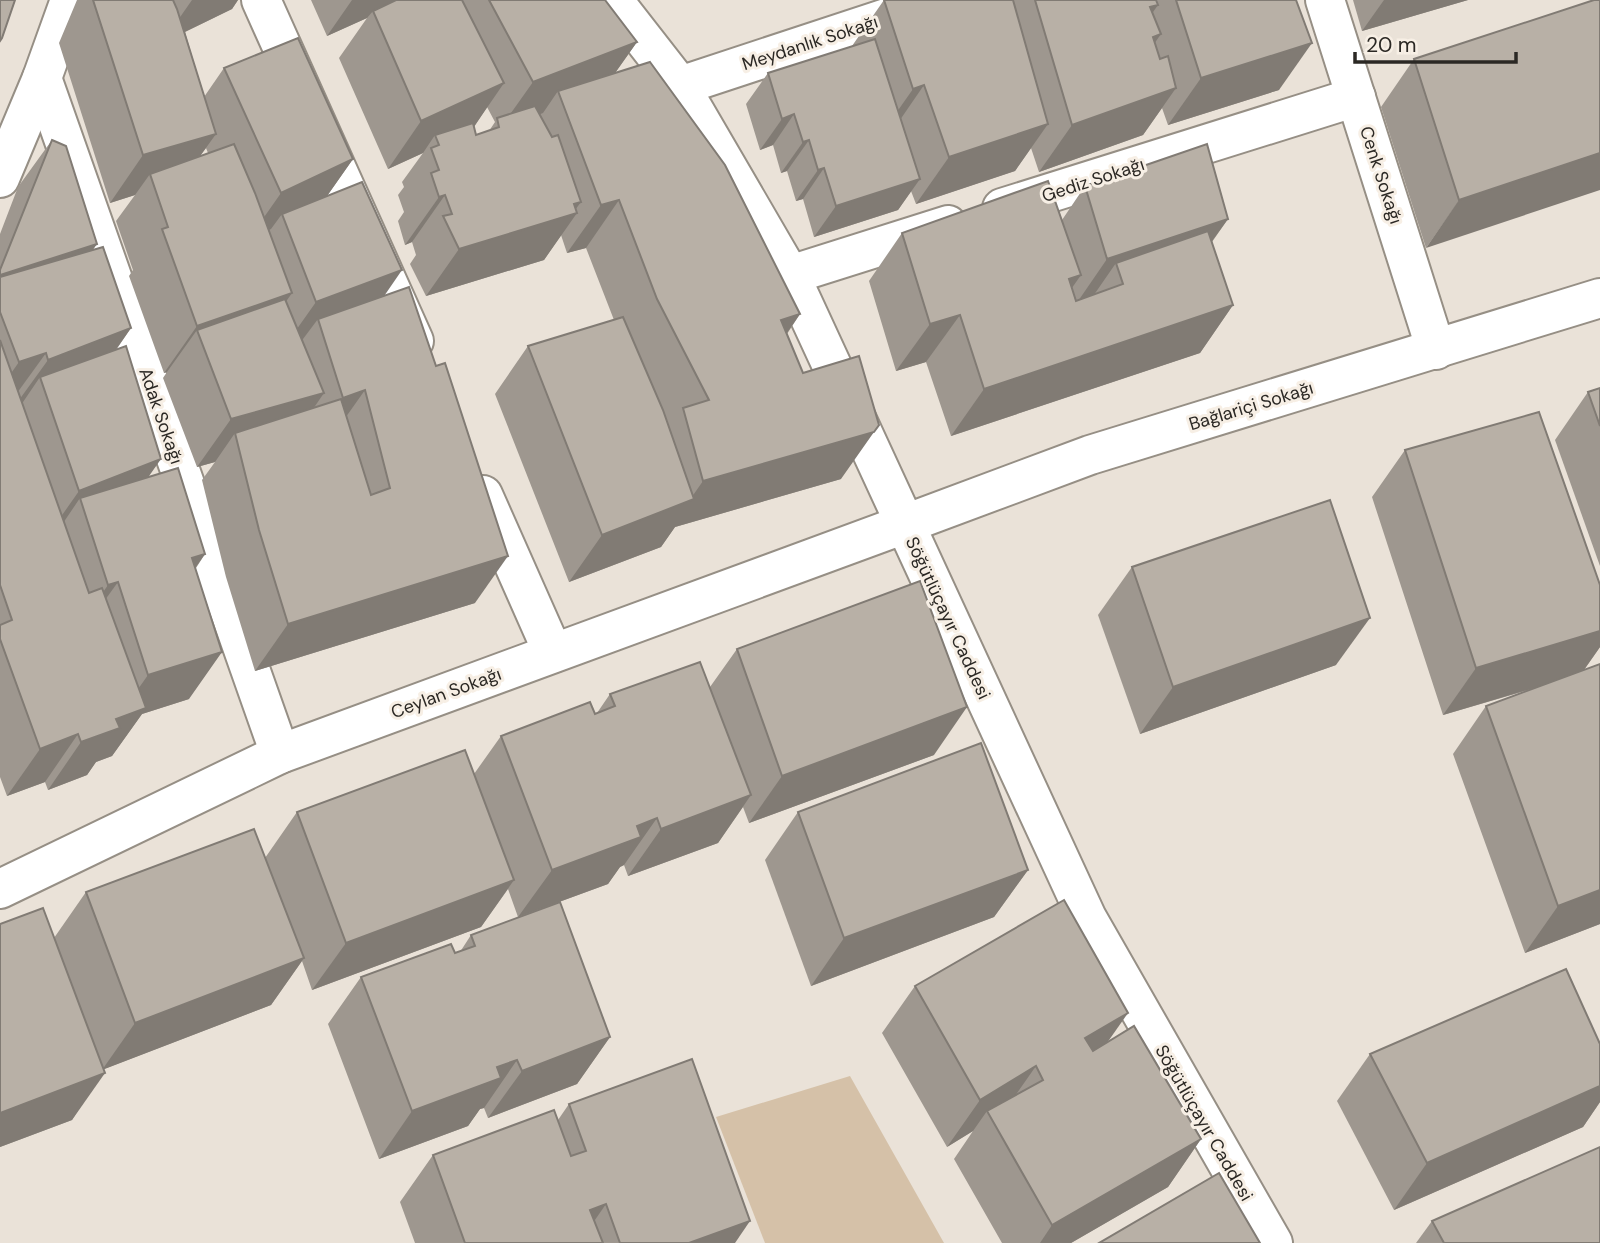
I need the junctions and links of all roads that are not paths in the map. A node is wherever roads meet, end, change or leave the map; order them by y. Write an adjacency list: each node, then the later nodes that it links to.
1 (70, 0): 6 (street)
2 (261, 0): 14 (street)
3 (613, 0): 7 (street, Söğütlüçayır Caddesi)
4 (941, 0): 7 (street, Meydanlık Sokağı)
5 (1325, 0): 8 (street, Cenk Sokağı)
6 (42, 78): 9 (street); 18 (street, Adak Sokağı)
7 (680, 86): 11 (street, Söğütlüçayır Caddesi)
8 (1356, 97): 11 (street, Gediz Sokağı); 13 (street, Cenk Sokağı)
9 (10, 139): 10 (street)
10 (0, 178)
11 (790, 275): 16 (street, Söğütlüçayır Caddesi)
12 (1600, 298): 13 (street, Bağlariçi Sokağı)
13 (1436, 350): 16 (street, Bağlariçi Sokağı)
14 (430, 377)
15 (469, 465): 17 (street)
16 (905, 524): 17 (street, Ceylan Sokağı); 20 (street, Söğütlüçayır Caddesi)
17 (553, 653): 18 (street, Ceylan Sokağı)
18 (280, 754): 19 (street, Ceylan Sokağı)
19 (0, 889)
20 (1273, 1243)

